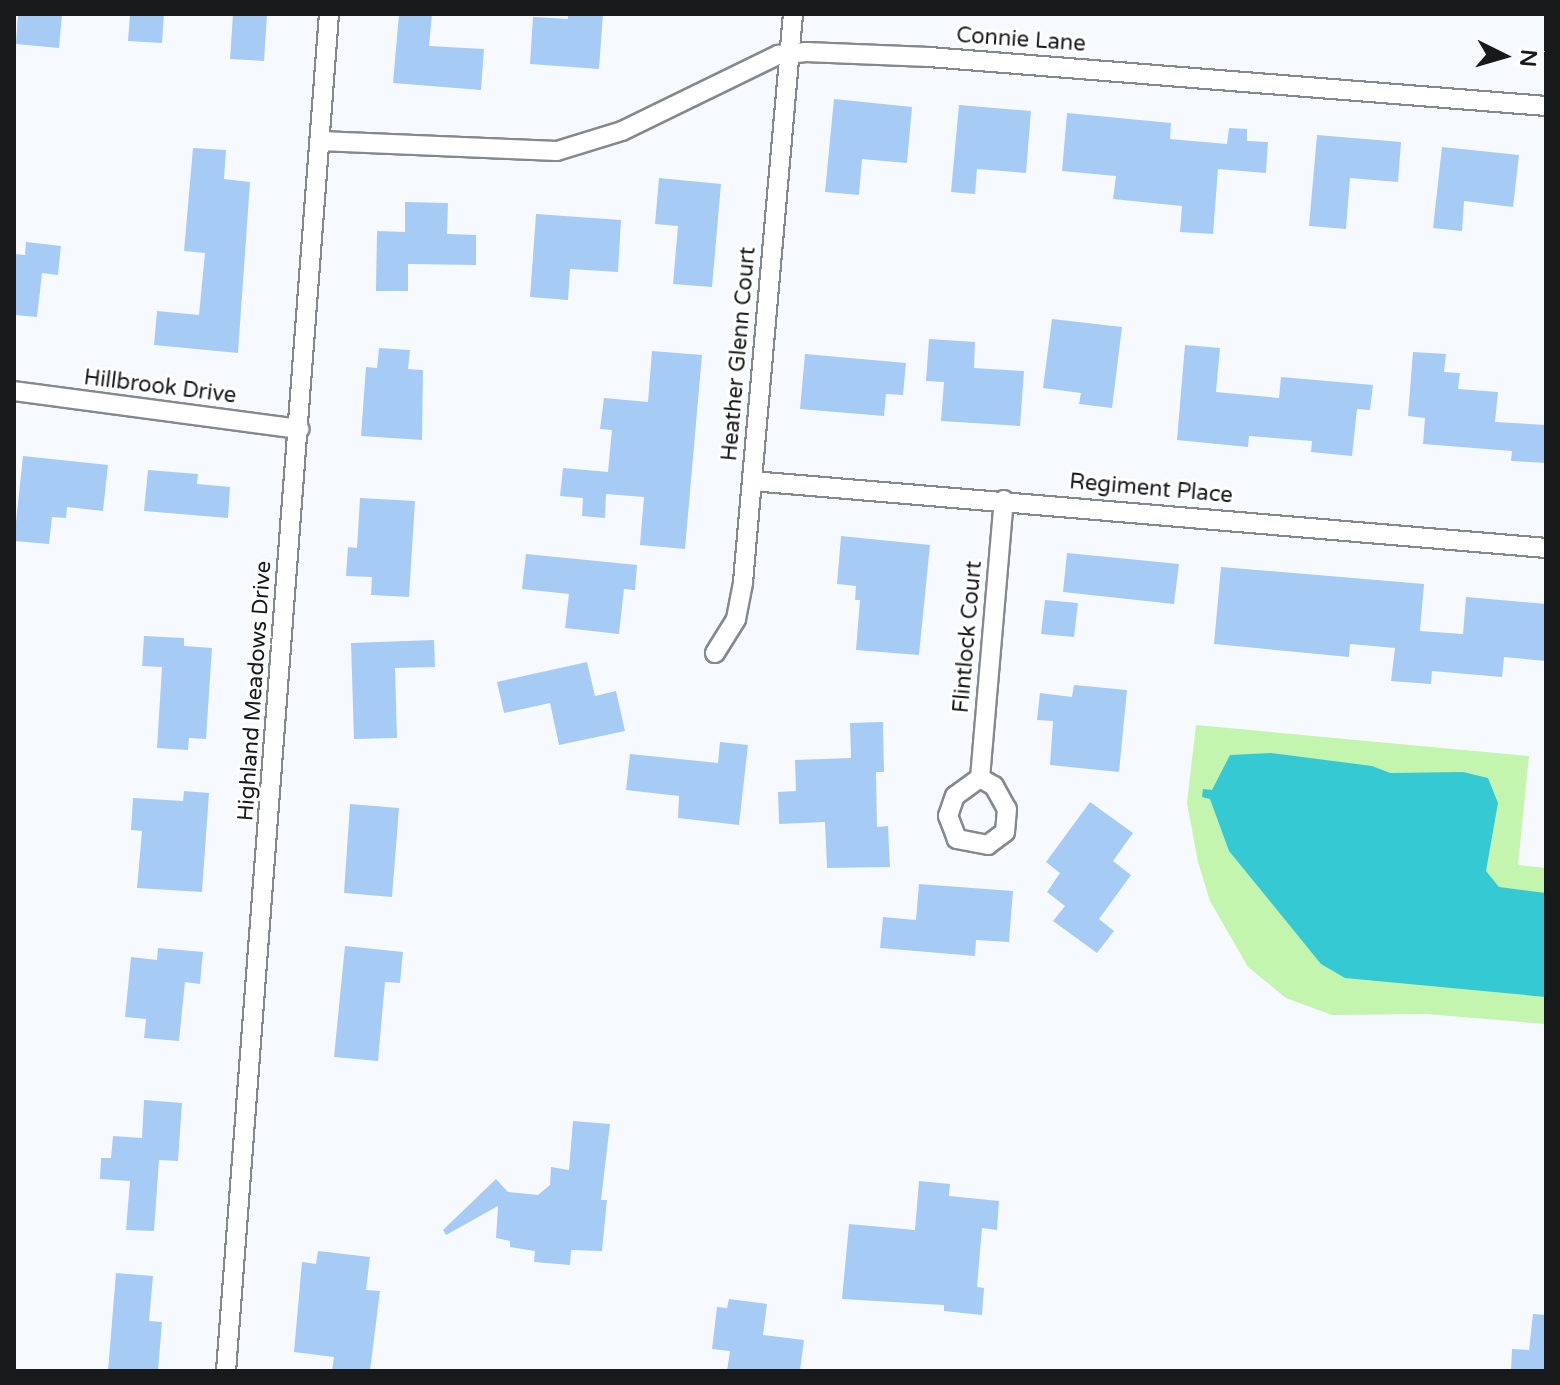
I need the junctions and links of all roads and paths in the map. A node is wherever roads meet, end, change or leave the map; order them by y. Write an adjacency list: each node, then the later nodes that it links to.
1 (329, 14): 5 (street, Highland Meadows Drive)
2 (793, 14): 3 (street, Heather Glenn Court)
3 (791, 54): 4 (street, Connie Lane); 5 (street, Connie Lane); 8 (street, Heather Glenn Court)
4 (1546, 106)
5 (320, 141): 7 (street, Highland Meadows Drive)
6 (14, 391): 7 (street, Hillbrook Drive)
7 (299, 429): 13 (street, Highland Meadows Drive)
8 (752, 481): 9 (street, Regiment Place); 11 (street, Heather Glenn Court)
9 (1004, 500): 10 (street, Regiment Place); 12 (street, Flintlock Court)
10 (1546, 548)
11 (715, 653)
12 (980, 778)
13 (226, 1371)

